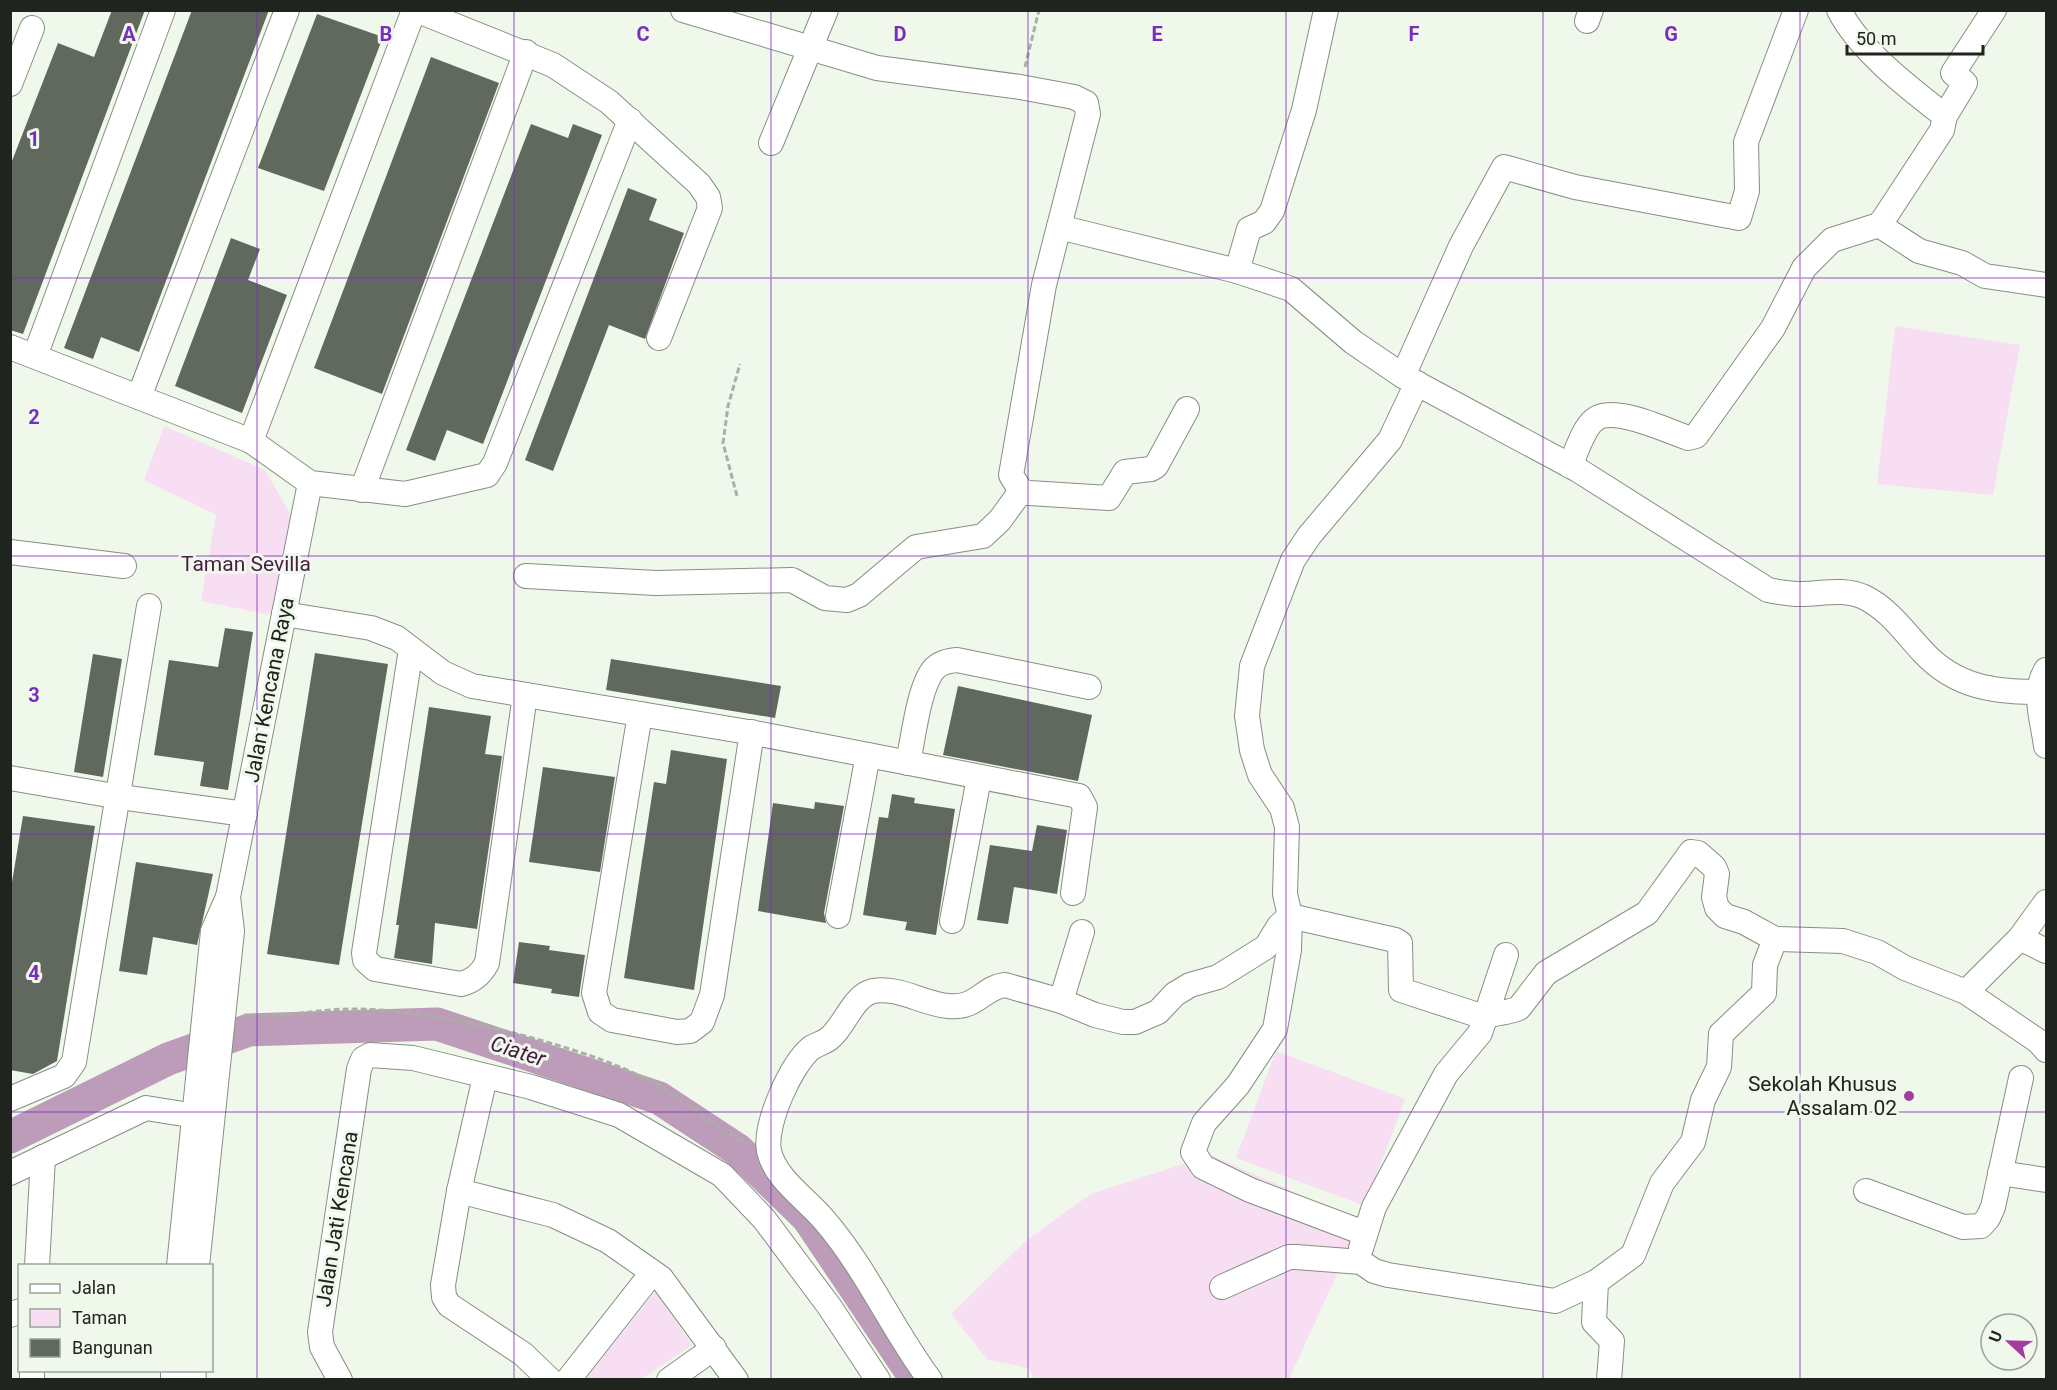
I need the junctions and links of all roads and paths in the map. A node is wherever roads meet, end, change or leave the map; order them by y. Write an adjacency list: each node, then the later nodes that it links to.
1 (163, 10): 25 (street)
2 (287, 10): 28 (street)
3 (415, 10): 13 (street); 30 (street)
4 (683, 10): 12 (street)
5 (825, 10): 12 (street)
6 (1039, 10): 15 (path)
7 (1326, 10): 21 (street)
8 (1796, 10): 27 (street)
9 (1839, 10): 16 (street)
10 (1994, 10): 16 (street)
11 (32, 28): 14 (street)
12 (812, 47): 15 (street); 18 (street)
13 (526, 52): 17 (street); 33 (street)
14 (10, 84)
15 (1020, 87): 20 (street)
16 (1945, 116): 19 (street)
17 (630, 120): 23 (street); 33 (street)
18 (771, 143)
19 (1879, 225): 22 (street); 31 (street)
20 (1059, 226): 21 (street); 34 (street)
21 (1237, 271): 27 (street)
22 (2046, 285)
23 (659, 338)
24 (10, 347): 25 (street)
25 (35, 356): 28 (street)
26 (740, 364): 35 (path)
27 (1410, 379): 31 (street); 58 (street)
28 (139, 397): 30 (street)
29 (1187, 409): 34 (street)
30 (251, 441): 32 (street)
31 (1570, 466): 44 (street)
32 (310, 483): 33 (street); 40 (street, Jalan Kencana Raya)
33 (362, 490)
34 (1021, 491): 38 (street)
35 (736, 496)
36 (10, 552): 37 (street)
37 (124, 566)
38 (526, 576)
39 (149, 606): 53 (street)
40 (284, 614): 41 (street); 54 (street, Jalan Kencana Raya)
41 (411, 649): 45 (street); 45 (street)
42 (2046, 670): 44 (street)
43 (1089, 687): 50 (street)
44 (2038, 692): 48 (street)
45 (525, 695): 46 (street)
46 (640, 714): 47 (street); 47 (street)
47 (752, 732): 49 (street)
48 (2046, 746)
49 (868, 755): 50 (street); 57 (street)
50 (908, 763): 52 (street)
51 (10, 778): 53 (street)
52 (979, 778): 55 (street); 59 (street)
53 (120, 797): 54 (street); 72 (street)
54 (245, 814): 67 (street, Jalan Kencana Raya)
55 (1073, 893)
56 (2046, 902): 61 (street)
57 (838, 916)
58 (1290, 916): 66 (street); 68 (street); 81 (street)
59 (952, 921)
60 (1082, 932): 66 (street)
61 (2020, 938): 63 (street); 65 (street)
62 (1775, 939): 65 (street); 68 (street); 87 (street)
63 (2046, 951)
64 (1506, 955): 68 (street)
65 (1966, 992): 69 (street)
66 (1061, 1001): 74 (street)
67 (218, 1012): 73 (street, Jalan Kencana Raya); 74 (path)
68 (1484, 1017): 81 (street)
69 (2046, 1050)
70 (486, 1077): 79 (street); 90 (street, Jalan Jati Kencana); 95 (street)
71 (2021, 1078): 77 (street)
72 (10, 1099)
73 (203, 1118): 75 (street); 84 (street, Jalan Kencana Raya); 85 (street, Jalan Kencana Raya)
74 (769, 1152): 96 (street)
75 (43, 1157): 76 (street); 83 (street)
76 (10, 1173)
77 (2000, 1173): 78 (street); 80 (street)
78 (2046, 1180)
79 (459, 1191): 86 (street); 91 (street)
80 (1866, 1191)
81 (1364, 1233): 82 (street)
82 (1361, 1262): 87 (street); 88 (street)
83 (37, 1264)
84 (179, 1264)
85 (197, 1264)
86 (652, 1273): 89 (street); 92 (street)
87 (1596, 1282): 97 (street)
88 (1222, 1287)
89 (714, 1348): 93 (street); 94 (street)
90 (340, 1380)
91 (550, 1380)
92 (568, 1380)
93 (669, 1380)
94 (736, 1380)
95 (878, 1380)
96 (930, 1380)
97 (1609, 1380)

